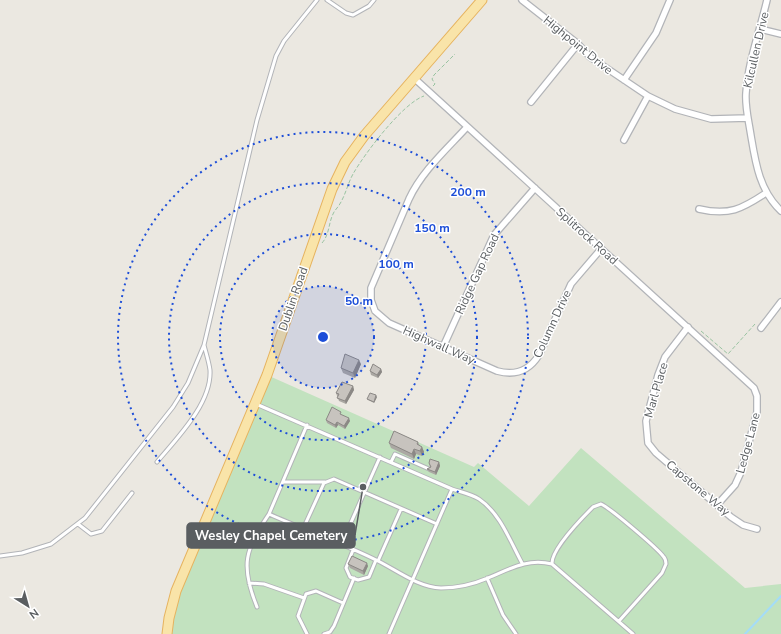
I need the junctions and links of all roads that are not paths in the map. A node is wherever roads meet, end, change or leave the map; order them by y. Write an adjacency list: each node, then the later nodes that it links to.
1 (317, 0): 26 (lane)
2 (327, 0): 3 (lane)
3 (374, 0)
4 (482, 0): 11 (main road, Dublin Road)
5 (522, 0): 10 (street, Highpoint Drive)
6 (670, 0): 12 (street)
7 (767, 0): 8 (street, Kilcullen Drive)
8 (760, 29): 9 (street); 15 (street, Kilcullen Drive)
9 (781, 34)
10 (578, 44): 12 (street, Highpoint Drive); 14 (street)
11 (414, 78): 16 (street, Splitrock Road); 30 (main road, Dublin Road)
12 (624, 80): 13 (street, Highpoint Drive)
13 (648, 96): 15 (street, Highpoint Drive); 17 (street)
14 (531, 102)
15 (748, 118): 19 (street, Kilcullen Drive)
16 (467, 127): 18 (street, Splitrock Road); 27 (street, Highwall Way)
17 (624, 140)
18 (535, 188): 22 (street, Splitrock Road); 27 (street, Ridge Gap Road)
19 (766, 193): 20 (street); 21 (street, Kilcullen Drive)
20 (699, 210)
21 (781, 211)
22 (602, 249): 24 (street, Splitrock Road); 28 (street, Column Drive)
23 (781, 302): 25 (street)
24 (688, 327): 29 (street, Splitrock Road); 32 (street, Marl Place)
25 (761, 328)
26 (204, 345): 34 (lane); 47 (lane)
27 (443, 347): 28 (street, Highwall Way)
28 (513, 373)
29 (757, 396): 44 (street, Ledge Lane)
30 (255, 403): 31 (lane); 65 (main road, Dublin Road)
31 (307, 425): 33 (lane); 40 (lane)
32 (646, 438): 44 (street, Capstone Way)
33 (380, 457): 35 (lane); 43 (lane)
34 (157, 462)
35 (392, 462): 36 (lane); 38 (lane)
36 (423, 466): 37 (lane); 38 (lane)
37 (429, 469)
38 (420, 474): 41 (lane)
39 (326, 481): 40 (lane); 43 (lane); 49 (lane)
40 (283, 482): 46 (lane)
41 (452, 489): 48 (lane); 55 (lane)
42 (132, 493): 47 (lane)
43 (364, 494): 45 (lane); 51 (lane)
44 (717, 505): 50 (street, Capstone Way)
45 (401, 509): 48 (lane); 54 (lane)
46 (269, 514): 49 (lane); 60 (lane)
47 (78, 524): 53 (lane)
48 (437, 524): 59 (lane)
49 (303, 529): 51 (lane)
50 (757, 529)
51 (341, 545): 52 (lane)
52 (353, 550): 54 (lane); 57 (lane)
53 (0, 556)
54 (377, 561): 57 (lane); 59 (lane)
55 (522, 563): 56 (lane); 58 (lane)
56 (552, 564): 64 (lane); 64 (lane)
57 (354, 578): 62 (lane)
58 (487, 578): 59 (lane); 69 (lane)
59 (413, 580): 68 (lane)
60 (250, 583): 61 (lane); 63 (lane)
61 (304, 598): 62 (lane); 66 (lane)
62 (343, 603): 67 (lane)
63 (257, 606)
64 (619, 621): 70 (lane)
65 (167, 634)
66 (307, 634)
67 (324, 634)
68 (389, 634)
69 (516, 634)
70 (633, 634)

